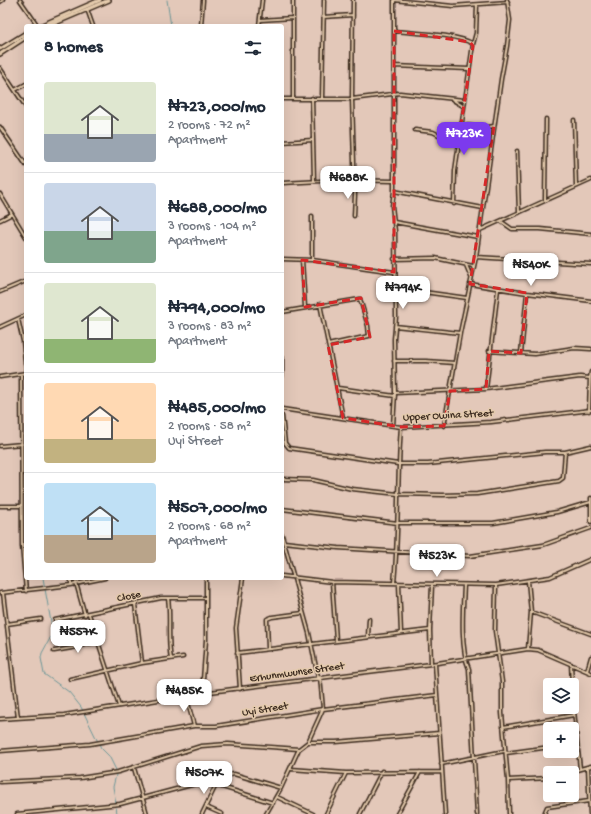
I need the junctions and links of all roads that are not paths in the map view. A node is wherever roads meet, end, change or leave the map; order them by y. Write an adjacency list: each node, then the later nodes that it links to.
1 (3, 0): 13 (street)
2 (20, 0): 21 (street)
3 (100, 0): 20 (main road)
4 (109, 0): 15 (main road)
5 (203, 0): 23 (street)
6 (262, 0): 19 (street)
7 (293, 0): 18 (street)
8 (324, 0): 17 (street)
9 (353, 0): 16 (street)
10 (394, 0): 11 (street); 25 (street)
11 (426, 1): 14 (street)
12 (507, 1): 14 (street); 49 (street)
13 (0, 2)
14 (477, 5): 28 (street)
15 (87, 9): 20 (main road); 22 (street)
16 (353, 15): 17 (street); 41 (street)
17 (323, 17): 38 (street)
18 (293, 18): 19 (street); 40 (street)
19 (260, 20): 24 (street)
20 (54, 23)
21 (38, 24)
22 (92, 24)
23 (201, 24)
24 (259, 24)
25 (394, 31): 28 (street); 31 (street)
26 (24, 34): 29 (main road)
27 (24, 38): 30 (main road)
28 (473, 44): 33 (street)
29 (0, 49)
30 (0, 54)
31 (394, 66): 33 (street); 36 (street)
32 (0, 68): 35 (street)
33 (469, 70): 43 (street)
34 (24, 85): 35 (street)
35 (15, 90): 44 (street)
36 (394, 95): 41 (street); 42 (street); 60 (street)
37 (312, 98): 38 (street); 40 (street); 53 (street)
38 (322, 98): 41 (street)
39 (284, 99): 40 (street)
40 (293, 99)
41 (352, 99): 58 (street)
42 (452, 99): 43 (street); 45 (street)
43 (464, 100): 45 (street)
44 (24, 104)
45 (463, 107): 48 (street)
46 (546, 119): 65 (street)
47 (574, 120): 62 (street)
48 (461, 124): 49 (street); 52 (street)
49 (494, 126): 67 (street)
50 (0, 128): 56 (street)
51 (415, 130): 52 (street)
52 (459, 138): 66 (street)
53 (313, 140): 54 (street); 57 (street)
54 (284, 142)
55 (517, 151): 68 (street)
56 (24, 162)
57 (314, 180): 58 (street); 61 (street)
58 (353, 180): 60 (street); 71 (street)
59 (591, 180): 62 (street)
60 (394, 181): 63 (street)
61 (284, 183)
62 (576, 186): 65 (street)
63 (394, 191): 66 (street); 73 (street)
64 (0, 194): 69 (street)
65 (545, 200): 68 (street)
66 (454, 204): 67 (street)
67 (483, 208): 75 (street)
68 (519, 213): 74 (street)
69 (12, 214): 72 (street); 76 (street)
70 (312, 216): 83 (street)
71 (354, 216)
72 (0, 220)
73 (394, 222): 78 (street); 81 (street)
74 (502, 222): 75 (street); 77 (street)
75 (480, 230): 78 (street)
76 (24, 234)
77 (591, 234)
78 (478, 237): 79 (street)
79 (476, 256): 84 (street); 86 (street)
80 (284, 259): 82 (street)
81 (394, 259): 85 (street); 87 (street)
82 (302, 260): 83 (street); 98 (street)
83 (312, 260): 87 (street)
84 (591, 264)
85 (466, 265): 86 (street); 88 (street)
86 (473, 266): 88 (street)
87 (394, 272): 91 (street)
88 (471, 277): 90 (street)
89 (24, 282): 93 (street)
90 (470, 284): 92 (street); 95 (street)
91 (396, 288): 95 (street); 102 (street)
92 (498, 288): 94 (street); 107 (street)
93 (0, 292)
94 (527, 293): 96 (street); 109 (street)
95 (467, 298): 104 (street)
96 (591, 300)
97 (320, 304): 98 (street); 105 (street); 105 (street)
98 (304, 307): 99 (street)
99 (284, 312)
100 (24, 317): 101 (street)
101 (18, 319): 103 (street); 108 (street)
102 (395, 326): 104 (street); 110 (street)
103 (0, 327)
104 (460, 333): 111 (street)
105 (328, 345): 117 (street)
106 (591, 349): 109 (street)
107 (489, 351): 109 (street); 118 (street)
108 (24, 352)
109 (521, 353)
110 (394, 361): 111 (street); 120 (street)
111 (455, 363): 119 (street)
112 (591, 372): 116 (street)
113 (24, 373): 114 (street)
114 (21, 374): 115 (street); 121 (street)
115 (0, 377)
116 (590, 378): 118 (street); 123 (street)
117 (338, 388): 120 (street); 124 (street)
118 (486, 389): 119 (street)
119 (450, 392): 120 (street); 127 (street)
120 (395, 394): 126 (street)
121 (21, 402): 125 (street)
122 (284, 409): 124 (street, Upper Owina Street)
123 (590, 410): 127 (street, Upper Owina Street)
124 (343, 418): 126 (street, Upper Owina Street)
125 (22, 426): 130 (street)
126 (392, 426): 128 (street, Upper Owina Street)
127 (444, 426): 128 (street, Upper Owina Street)
128 (401, 427): 134 (street)
129 (284, 430): 134 (street)
130 (22, 444): 131 (street); 140 (street)
131 (0, 446)
132 (591, 446): 133 (street)
133 (565, 452): 134 (street); 136 (street)
134 (398, 464): 136 (street)
135 (284, 479): 136 (street)
136 (398, 494): 143 (street)
137 (591, 498): 138 (street)
138 (591, 502): 142 (street); 143 (street)
139 (0, 506): 140 (street)
140 (21, 506): 148 (street)
141 (284, 509): 143 (street)
142 (591, 522)
143 (398, 523): 146 (street)
144 (591, 528): 146 (street)
145 (284, 542): 146 (street); 150 (street)
146 (397, 552): 159 (street)
147 (591, 560): 156 (street)
148 (24, 568)
149 (284, 576): 150 (street)
150 (293, 578): 157 (street); 172 (street)
151 (25, 580): 165 (street)
152 (71, 580): 161 (street)
153 (93, 580): 158 (street)
154 (206, 580): 169 (street)
155 (243, 580): 189 (street)
156 (528, 581): 164 (street); 171 (street)
157 (332, 582): 159 (street); 183 (street)
158 (76, 583): 161 (street); 174 (street)
159 (394, 583): 160 (street)
160 (399, 584): 162 (street); 180 (street)
161 (71, 585): 165 (street)
162 (432, 585): 163 (street); 179 (street)
163 (464, 585): 164 (street); 194 (street)
164 (496, 585): 190 (street)
165 (26, 591): 167 (street)
166 (0, 593): 167 (street)
167 (3, 593): 178 (street)
168 (168, 598): 169 (street, Close); 170 (street, Close); 193 (street)
169 (206, 598): 206 (street)
170 (135, 604): 173 (street, Close); 195 (street)
171 (531, 612): 181 (street); 187 (street)
172 (303, 613): 185 (street); 186 (street)
173 (88, 614): 174 (street, Close); 184 (street)
174 (85, 615): 177 (street, Close)
175 (41, 619): 178 (street)
176 (369, 619): 182 (street)
177 (56, 620)
178 (7, 624): 212 (street)
179 (430, 630): 180 (street); 196 (street)
180 (401, 633): 182 (street)
181 (591, 634)
182 (368, 636): 183 (street)
183 (336, 640): 185 (street)
184 (98, 641): 188 (street); 199 (street)
185 (311, 643): 186 (street); 202 (street)
186 (268, 649): 189 (street)
187 (528, 649): 190 (street, Erhunmwunse Street); 198 (street, Erhunmwunse Street)
188 (54, 651)
189 (237, 653): 205 (street)
190 (498, 653): 194 (street, Erhunmwunse Street); 216 (street)
191 (591, 656): 200 (street)
192 (183, 657): 193 (street)
193 (171, 659): 195 (street)
194 (465, 659): 197 (street, Erhunmwunse Street); 223 (street)
195 (142, 663): 199 (street)
196 (431, 664): 197 (street, Erhunmwunse Street); 202 (street, Erhunmwunse Street)
197 (435, 664): 208 (street)
198 (571, 664): 200 (street, Erhunmwunse Street); 203 (street)
199 (108, 671): 204 (street); 209 (street)
200 (587, 671): 201 (street, Erhunmwunse Street)
201 (591, 673)
202 (319, 677): 205 (street, Erhunmwunse Street); 210 (street)
203 (572, 678)
204 (70, 679)
205 (240, 689): 206 (street, Erhunmwunse Street)
206 (202, 693): 207 (street, Erhunmwunse Street)
207 (186, 695): 209 (street, Erhunmwunse Street); 215 (street)
208 (437, 695): 210 (street, Uyi Street); 217 (street)
209 (119, 706): 212 (street, Erhunmwunse Street)
210 (324, 708): 215 (street, Uyi Street); 218 (street)
211 (574, 715): 214 (street); 216 (street)
212 (18, 718): 213 (street, Erhunmwunse Street)
213 (0, 719)
214 (575, 722)
215 (194, 726): 221 (street, Uyi Street)
216 (503, 727): 222 (street)
217 (439, 733): 218 (street); 225 (street)
218 (308, 742): 220 (street)
219 (543, 748): 222 (street)
220 (299, 749): 227 (street); 228 (street)
221 (0, 751)
222 (505, 752): 223 (street); 236 (street)
223 (473, 758): 225 (street); 255 (street)
224 (579, 758): 229 (street)
225 (441, 764): 232 (street)
226 (590, 766): 229 (street); 242 (street)
227 (134, 768): 237 (street); 241 (street)
228 (291, 769): 233 (street); 239 (street)
229 (580, 769)
230 (382, 771): 231 (street); 233 (street); 252 (street)
231 (420, 772): 232 (street); 253 (street)
232 (442, 772): 254 (street)
233 (346, 773): 251 (street)
234 (543, 778): 236 (street)
235 (216, 779): 238 (street); 239 (street); 241 (street)
236 (508, 780): 256 (street)
237 (0, 782)
238 (216, 784): 243 (street); 244 (street)
239 (281, 788): 240 (street)
240 (277, 797): 243 (street); 250 (street)
241 (143, 799): 245 (street); 246 (street)
242 (589, 801): 257 (street); 258 (street)
243 (273, 803): 249 (street)
244 (206, 808): 247 (street); 248 (street)
245 (17, 814)
246 (147, 814)
247 (202, 814)
248 (222, 814)
249 (266, 814)
250 (313, 814)
251 (326, 814)
252 (360, 814)
253 (397, 814)
254 (445, 814)
255 (477, 814)
256 (509, 814)
257 (544, 814)
258 (590, 814)

